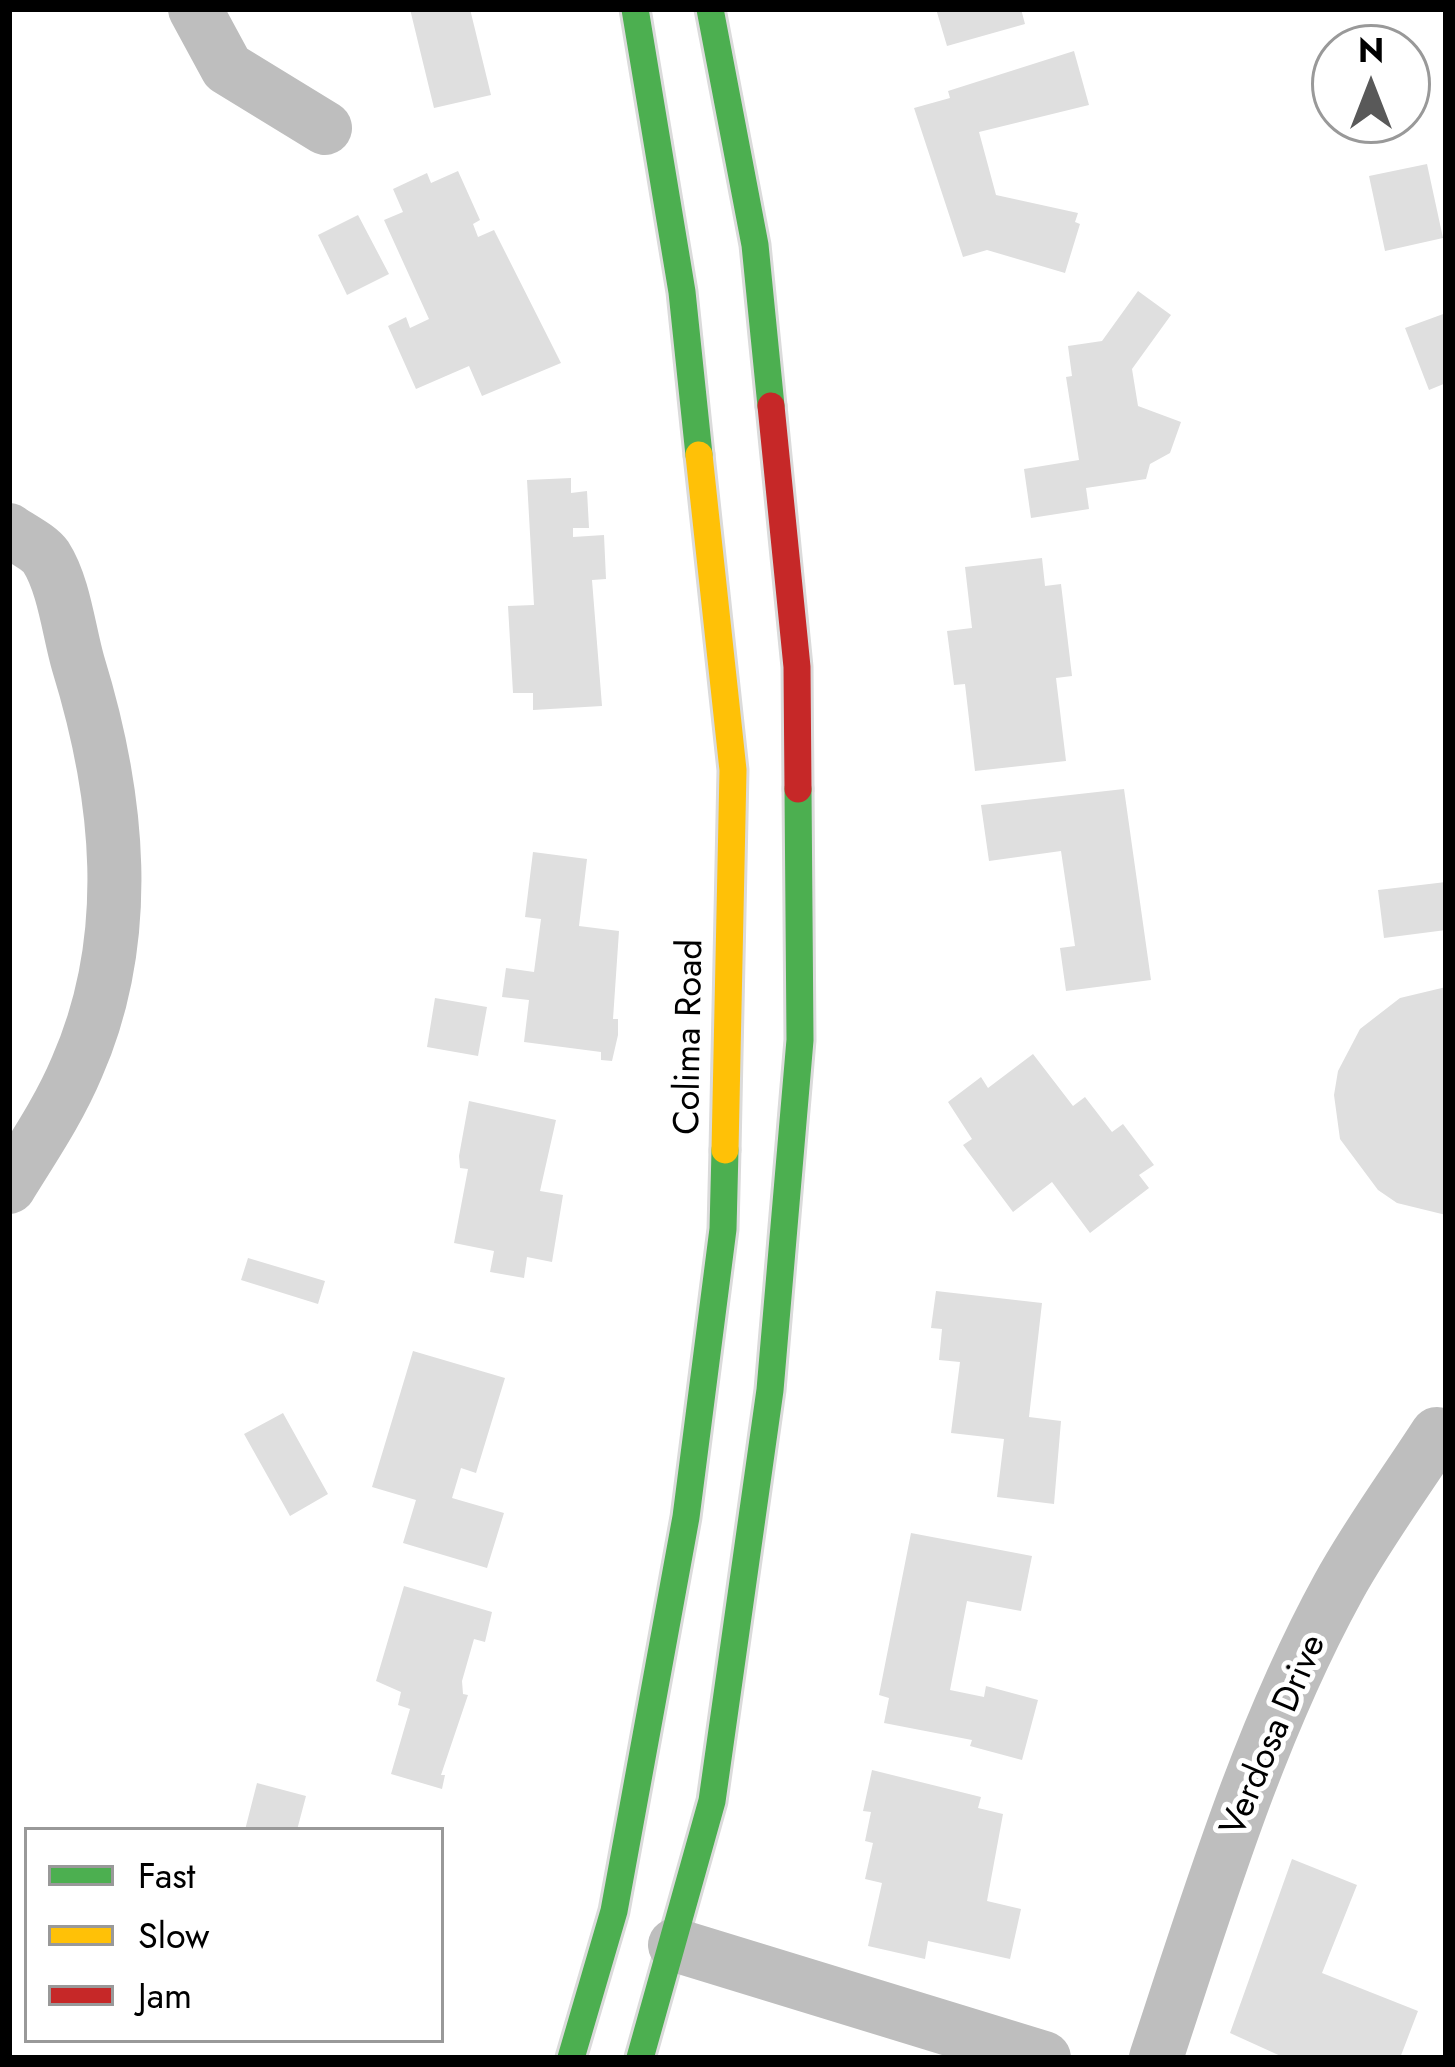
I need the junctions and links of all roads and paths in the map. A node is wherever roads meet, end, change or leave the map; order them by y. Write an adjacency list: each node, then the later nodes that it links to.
1 (195, 9): 4 (street)
2 (635, 9): 9 (main road, Colima Road)
3 (710, 9): 8 (main road)
4 (325, 128)
5 (9, 530): 6 (street)
6 (9, 1187)
7 (1437, 1434): 12 (street, Verdosa Drive)
8 (675, 1945): 10 (main road); 11 (street)
9 (571, 2058)
10 (640, 2058)
11 (1044, 2058)
12 (1156, 2058)

